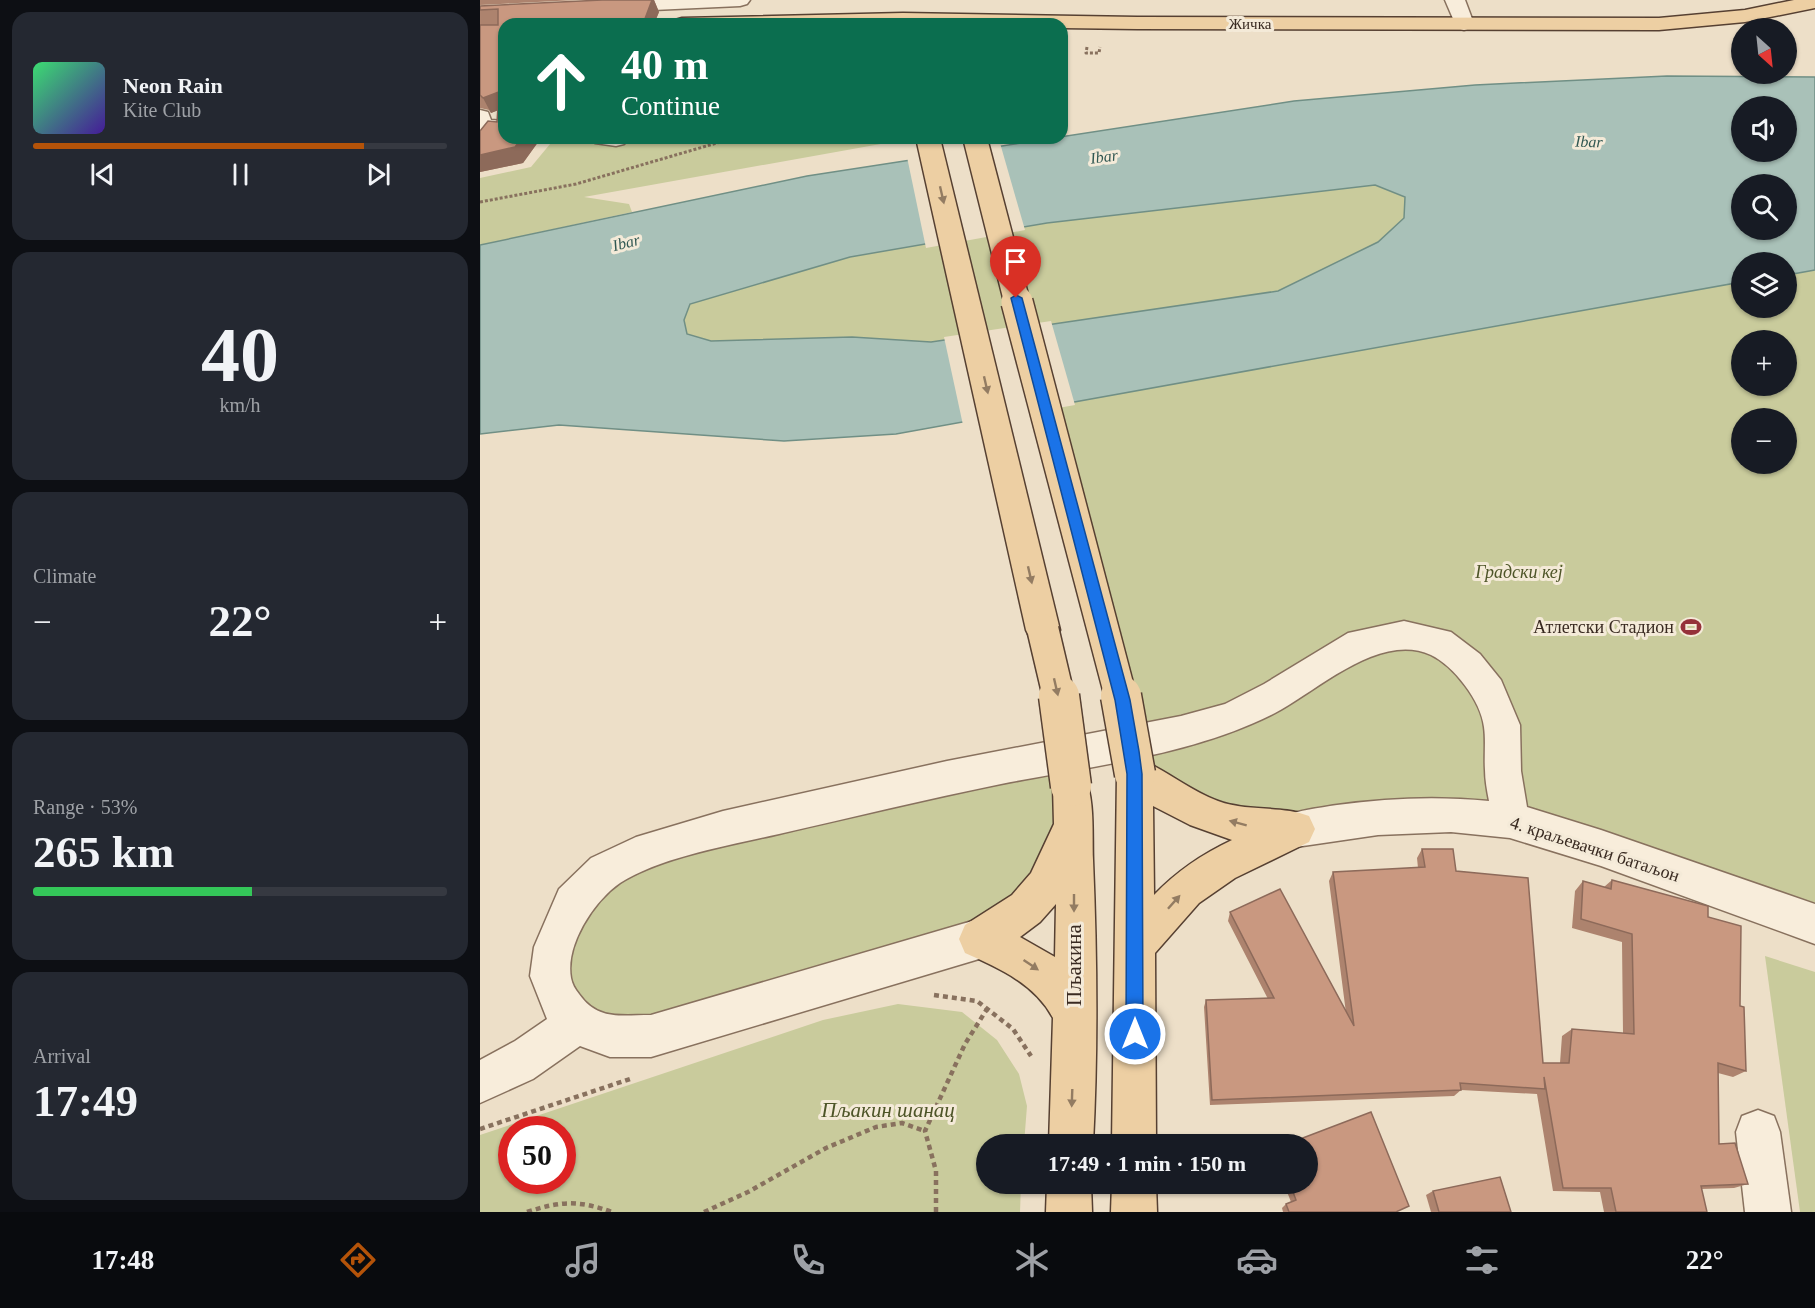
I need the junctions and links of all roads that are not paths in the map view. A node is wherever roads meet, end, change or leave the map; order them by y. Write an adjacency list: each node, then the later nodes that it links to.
1 (740, 0): 5 (street)
2 (1455, 0): 9 (street)
3 (1747, 0): 8 (main road, Жичка)
4 (1815, 2): 8 (main road, Жичка)
5 (586, 7)
6 (1068, 22): 7 (main road, Жичка)
7 (1137, 23): 9 (main road, Жичка); 10 (main road)
8 (1597, 23): 9 (main road, Жичка)
9 (1464, 24)
10 (1068, 32)
11 (480, 125): 12 (street)
12 (498, 127)
13 (929, 144): 16 (main road, Пљакина, one-way to 16, bridge)
14 (977, 144): 15 (main road, bridge)
15 (1135, 774): 18 (main road, one-way to 15); 21 (main road)
16 (1072, 805): 20 (main road); 22 (main road, Пљакина, one-way to 22)
17 (1510, 820): 18 (street, 4. краљевачки батаљон); 19 (street, 4. краљевачки батаљон); 23 (street)
18 (1296, 829): 21 (main road, one-way to 18)
19 (1815, 924)
20 (980, 939): 22 (main road, one-way to 22); 23 (street)
21 (1135, 945): 27 (main road)
22 (1075, 1017): 26 (main road, Пљакина, one-way to 26)
23 (575, 1024): 24 (street)
24 (480, 1082)
25 (1758, 1132): 32 (street)
26 (1071, 1134)
27 (1134, 1134)
28 (1069, 1194): 30 (main road)
29 (1134, 1194): 31 (main road)
30 (1069, 1212)
31 (1134, 1212)
32 (1768, 1212)

